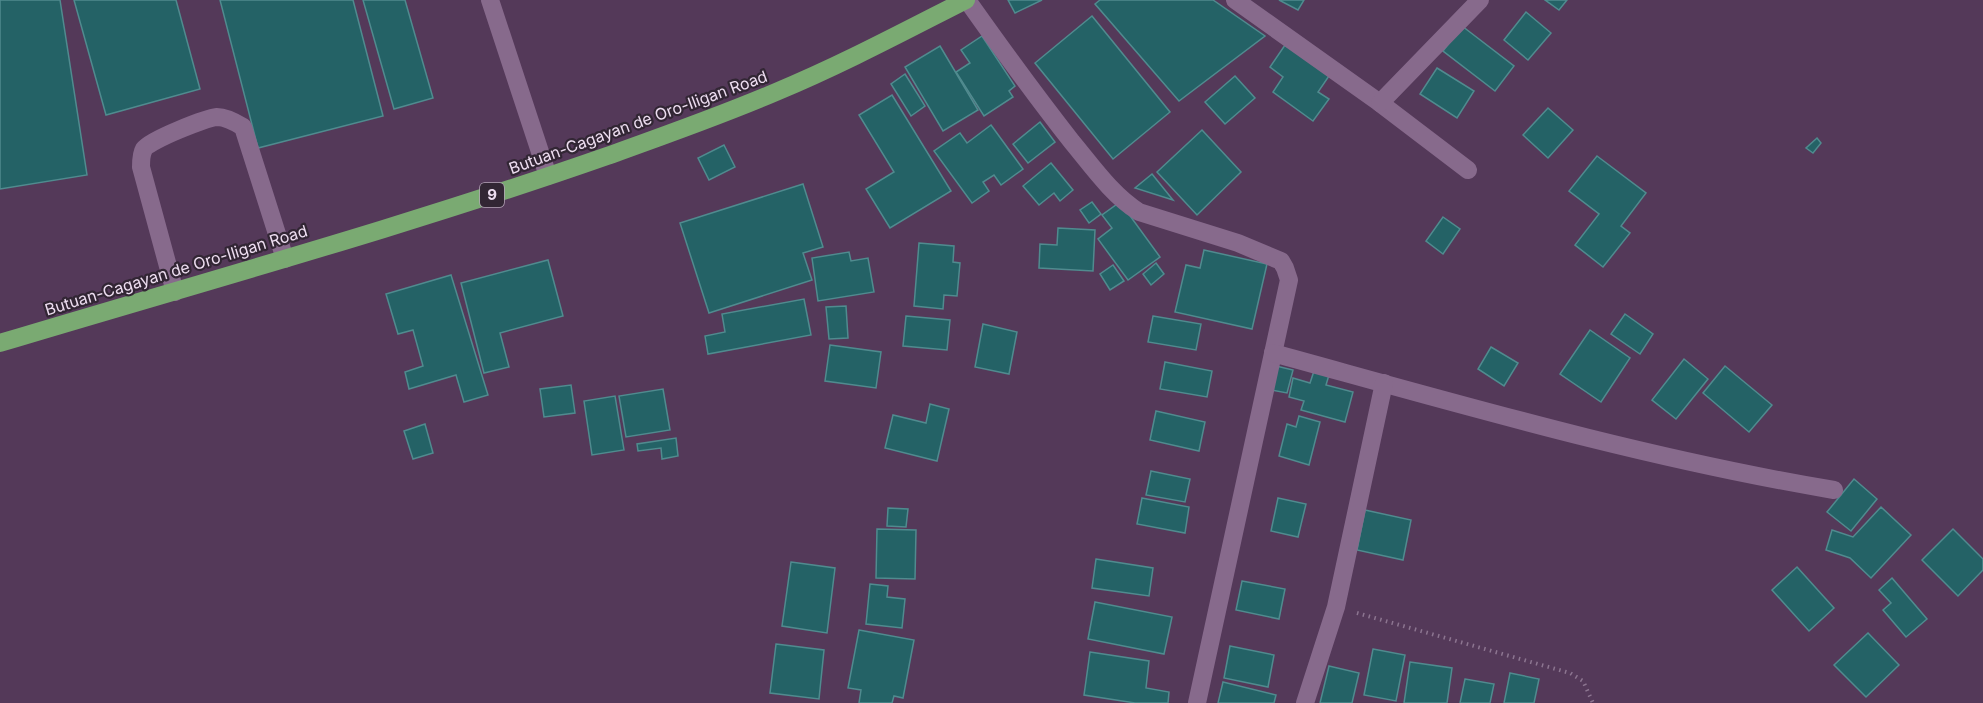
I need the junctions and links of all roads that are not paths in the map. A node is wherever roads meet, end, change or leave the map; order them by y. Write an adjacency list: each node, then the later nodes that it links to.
1 (490, 0): 7 (street)
2 (967, 0): 7 (highway, Butuan-Cagayan de Oro-Iligan Road / 9); 11 (street)
3 (1235, 0): 5 (street)
4 (1480, 0): 5 (street)
5 (1380, 103): 6 (street)
6 (1468, 170)
7 (548, 176): 8 (highway, Butuan-Cagayan de Oro-Iligan Road / 9)
8 (285, 259): 9 (highway, Butuan-Cagayan de Oro-Iligan Road / 9); 9 (street)
9 (176, 292): 10 (highway, Butuan-Cagayan de Oro-Iligan Road / 9)
10 (0, 343)
11 (1273, 353): 12 (street); 14 (street)
12 (1384, 383): 13 (street); 15 (street)
13 (1834, 490)
14 (1197, 703)
15 (1305, 703)

